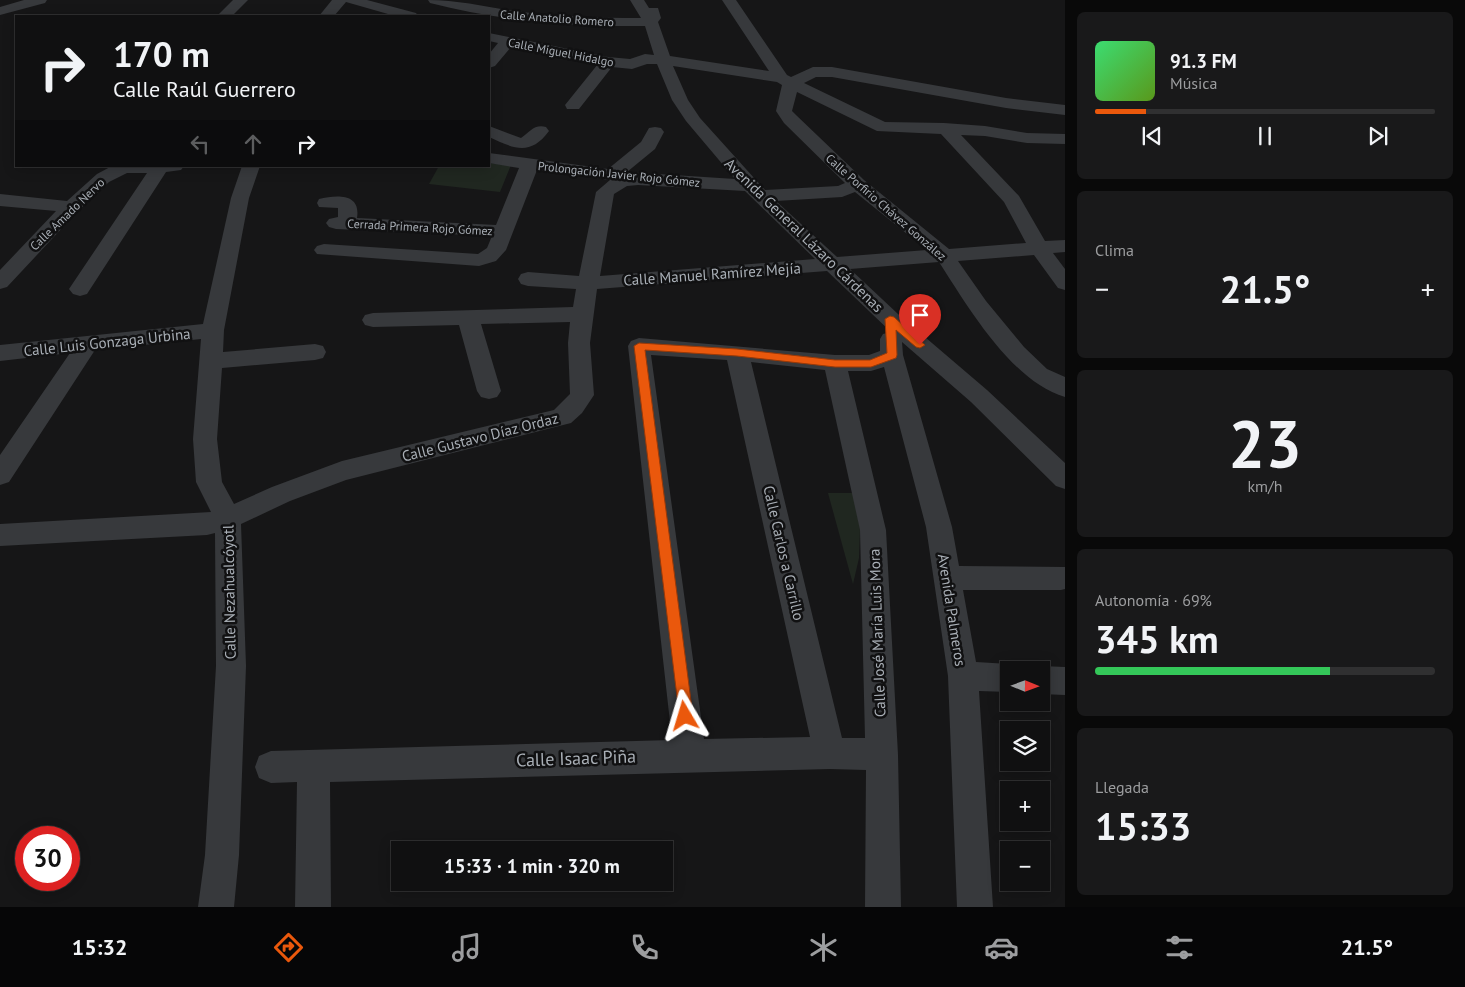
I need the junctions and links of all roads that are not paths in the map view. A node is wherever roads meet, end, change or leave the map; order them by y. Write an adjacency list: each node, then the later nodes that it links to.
1 (40, 0): 9 (street)
2 (241, 0): 10 (street)
3 (340, 0): 11 (street)
4 (351, 0): 12 (street)
5 (436, 0): 13 (street, Calle Anatolio Romero)
6 (637, 0): 13 (street, Avenida General Lázaro Cárdenas)
7 (650, 0): 13 (street, Avenida General Lázaro Cárdenas)
8 (729, 0): 19 (street)
9 (0, 11)
10 (225, 15)
11 (327, 15)
12 (406, 15)
13 (651, 22): 16 (street, Avenida General Lázaro Cárdenas)
14 (490, 37): 15 (street, Calle Miguel Hidalgo)
15 (509, 42): 17 (street); 18 (street, Calle Miguel Hidalgo)
16 (663, 60): 18 (street, Calle Miguel Hidalgo); 19 (street, Calle Miguel Hidalgo); 36 (street, Avenida General Lázaro Cárdenas)
17 (490, 62)
18 (608, 62): 21 (street)
19 (786, 80): 20 (street); 22 (street); 23 (street)
20 (819, 98): 22 (street); 24 (street)
21 (573, 105)
22 (784, 105): 35 (street, Calle Porfirio Chávez González)
23 (1065, 110)
24 (944, 128): 28 (street); 42 (street)
25 (490, 131): 26 (street)
26 (540, 131)
27 (655, 132): 33 (street)
28 (1065, 139)
29 (490, 158): 30 (street, Prolongación Javier Rojo Gómez)
30 (530, 164): 33 (street, Prolongación Javier Rojo Gómez); 40 (street)
31 (168, 167): 39 (street, Calle Amado Nervo); 50 (street)
32 (251, 167): 55 (street, Calle Nezahualcóyotl)
33 (614, 174): 34 (street, Prolongación Javier Rojo Gómez)
34 (638, 179): 36 (street, Prolongación Javier Rojo Gómez); 48 (street, Calle Gustavo Díaz Ordaz)
35 (857, 184): 36 (street, Prolongación Javier Rojo Gómez); 44 (street, Calle Porfirio Chávez González)
36 (755, 191): 45 (street, Avenida General Lázaro Cárdenas)
37 (0, 200): 39 (street)
38 (326, 202): 40 (street, Cerrada Primera Rojo Gómez)
39 (71, 207): 47 (street, Calle Amado Nervo)
40 (504, 231): 43 (street)
41 (1065, 246): 42 (street, Calle Manuel Ramírez Mejía)
42 (1039, 248): 44 (street, Calle Manuel Ramírez Mejía); 49 (street)
43 (324, 250)
44 (944, 255): 45 (street, Calle Manuel Ramírez Mejía); 63 (street, Calle Porfirio Chávez González)
45 (834, 265): 48 (street, Calle Manuel Ramírez Mejía); 53 (street, Avenida General Lázaro Cárdenas)
46 (528, 279): 48 (street, Calle Manuel Ramírez Mejía)
47 (0, 282)
48 (589, 283): 51 (street, Calle Gustavo Díaz Ordaz)
49 (1065, 284)
50 (80, 289)
51 (582, 314): 52 (street); 67 (street, Calle Gustavo Díaz Ordaz)
52 (468, 318): 54 (street); 64 (street)
53 (890, 319): 60 (street, Avenida Palmeros); 66 (street, Avenida General Lázaro Cárdenas)
54 (373, 320)
55 (213, 330): 56 (street, Calle Luis Gonzaga Urbina); 61 (street, Calle Nezahualcóyotl)
56 (87, 345): 58 (street, Calle Luis Gonzaga Urbina); 65 (street)
57 (315, 352): 61 (street)
58 (0, 353)
59 (737, 353): 62 (street); 75 (street, Calle Carlos a Carrillo); 76 (street)
60 (892, 355): 62 (street); 69 (street, Avenida Palmeros)
61 (210, 361): 67 (street, Calle Nezahualcóyotl)
62 (835, 363): 77 (street, Calle José María Luis Mora)
63 (1065, 389)
64 (489, 391)
65 (0, 475)
66 (1065, 479)
67 (228, 518): 68 (street, Calle Gustavo Díaz Ordaz); 80 (street, Calle Nezahualcóyotl)
68 (0, 534)
69 (948, 578): 70 (street); 71 (street, Avenida Palmeros)
70 (1061, 578)
71 (963, 676): 72 (street); 83 (street, Avenida Palmeros)
72 (1000, 678)
73 (1050, 680): 74 (street)
74 (1065, 680)
75 (830, 753): 76 (street, Calle Isaac Piña); 77 (street, Calle Isaac Piña)
76 (690, 755): 78 (street, Calle Isaac Piña)
77 (882, 755): 82 (street, Calle José María Luis Mora)
78 (314, 765): 79 (street, Calle Isaac Piña); 81 (street)
79 (270, 767)
80 (216, 907)
81 (314, 907)
82 (883, 907)
83 (975, 907)

